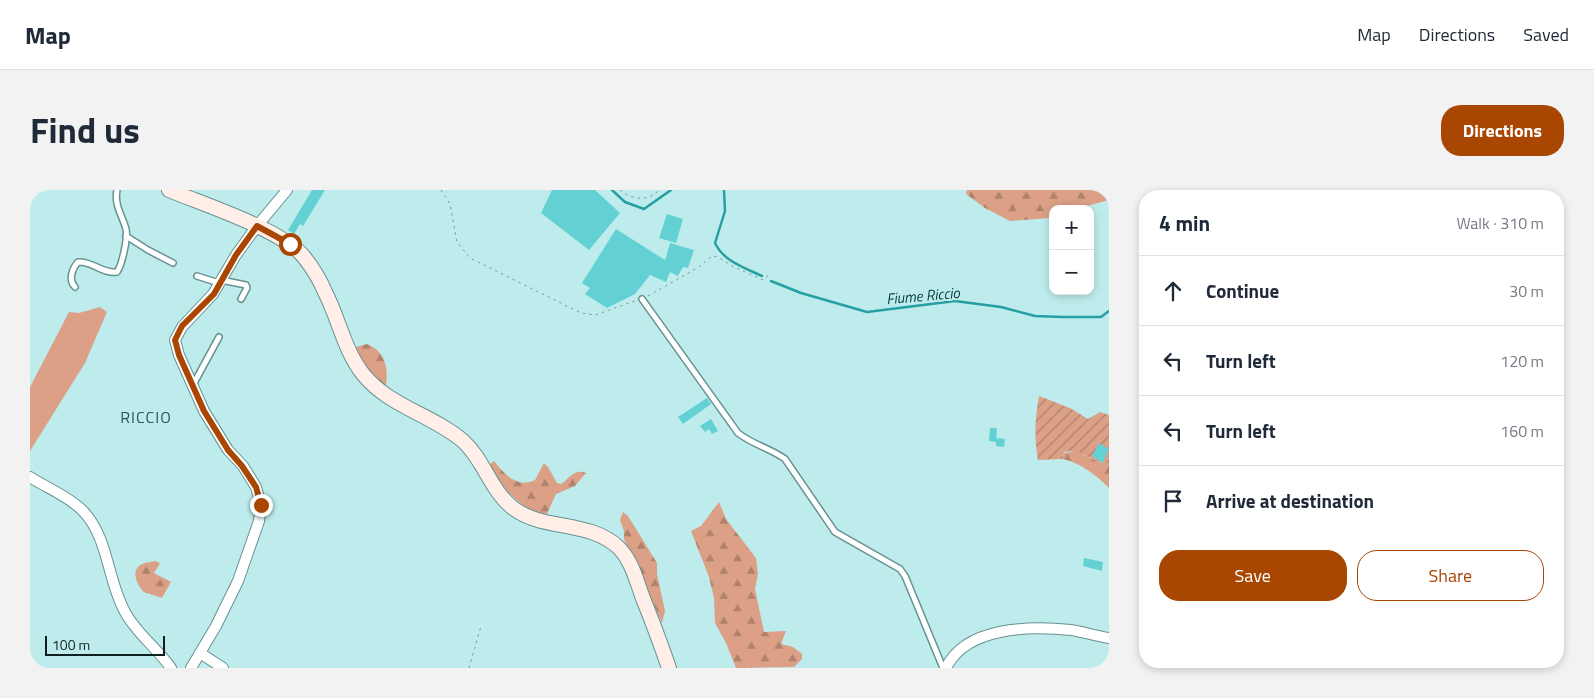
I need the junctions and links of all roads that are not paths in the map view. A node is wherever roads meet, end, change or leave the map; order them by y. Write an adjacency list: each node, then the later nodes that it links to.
1 (117, 190): 5 (lane)
2 (169, 190): 4 (street)
3 (286, 190): 4 (street)
4 (257, 226): 8 (street); 20 (street)
5 (126, 236): 6 (lane); 9 (lane)
6 (173, 263)
7 (197, 276): 8 (lane)
8 (220, 281): 10 (lane); 13 (street)
9 (75, 287)
10 (240, 299)
11 (642, 299): 21 (lane)
12 (219, 337): 13 (lane)
13 (192, 385): 16 (street)
14 (30, 477): 17 (street)
15 (1109, 638): 21 (street)
16 (200, 653): 18 (street); 19 (street)
17 (171, 668)
18 (191, 668)
19 (223, 668)
20 (670, 668)
21 (944, 668)

